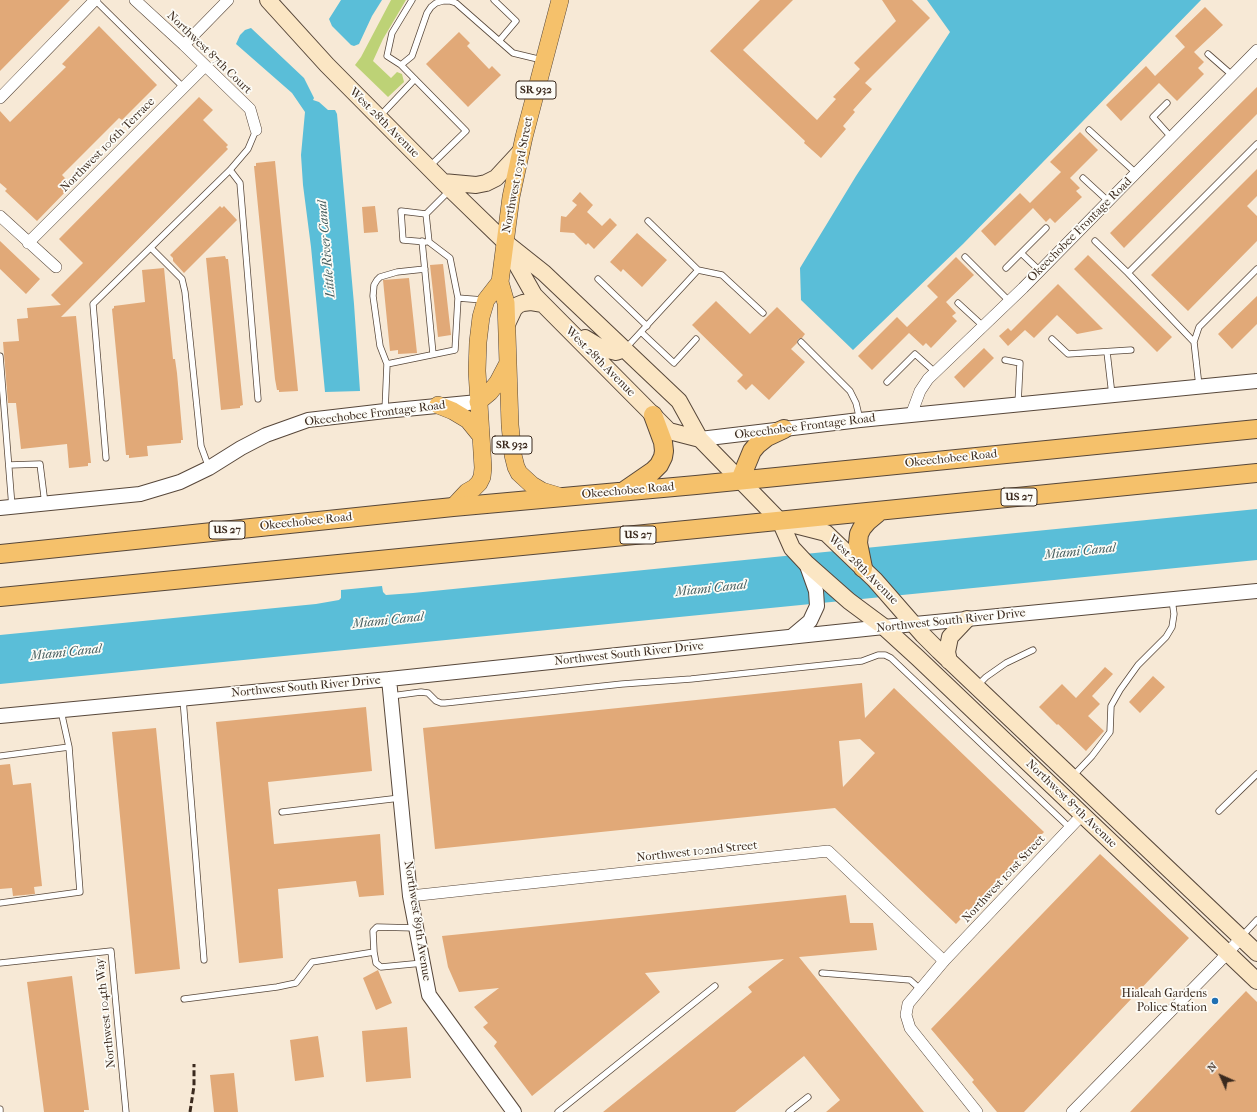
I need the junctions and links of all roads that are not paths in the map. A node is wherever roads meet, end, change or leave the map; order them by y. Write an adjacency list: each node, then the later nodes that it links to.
1 (95, 0): 17 (lane); 18 (street)
2 (135, 0): 9 (street, Northwest 87th Court)
3 (228, 0): 9 (street)
4 (412, 0): 13 (lane)
5 (494, 0): 8 (lane)
6 (560, 0): 12 (main road, Northwest 103rd Street / SR 932)
7 (271, 1): 20 (main road, West 28th Avenue)
8 (499, 41): 12 (lane); 13 (lane)
9 (184, 45): 14 (street, Northwest 87th Court)
10 (1257, 50): 15 (street, Okeechobee Frontage Road)
11 (1208, 54): 15 (lane)
12 (544, 60): 25 (main road, Northwest 103rd Street / SR 932)
13 (401, 65): 16 (lane)
14 (205, 66): 17 (street, Northwest 106th Terrace); 21 (street, Northwest 87th Court)
15 (1232, 75): 23 (street, Okeechobee Frontage Road)
16 (415, 79): 20 (lane); 26 (lane)
17 (184, 88): 40 (street, Northwest 106th Terrace)
18 (0, 98)
19 (1167, 103): 23 (lane)
20 (378, 118): 26 (main road, West 28th Avenue)
21 (256, 130): 27 (lane)
22 (1089, 130): 28 (lane)
23 (1172, 137): 28 (street, Okeechobee Frontage Road)
24 (1257, 144): 50 (lane)
25 (521, 151): 30 (main road); 39 (main road, Northwest 103rd Street / SR 932)
26 (428, 168): 30 (main road, West 28th Avenue)
27 (230, 170): 41 (lane); 81 (lane)
28 (1136, 173): 31 (street, Okeechobee Frontage Road)
29 (1083, 178): 31 (lane)
30 (446, 186): 32 (lane); 39 (main road, West 28th Avenue)
31 (1108, 201): 49 (street, Okeechobee Frontage Road)
32 (426, 214): 37 (lane); 38 (lane)
33 (0, 216): 40 (street)
34 (648, 221): 47 (lane)
35 (1046, 228): 42 (lane)
36 (1095, 241): 50 (lane)
37 (422, 242): 38 (lane); 46 (lane)
38 (429, 242): 53 (lane)
39 (505, 242): 52 (main road, Northwest 103rd Street / SR 932); 57 (main road, West 28th Avenue); 68 (main road, West 28th Avenue)
40 (28, 243): 44 (street)
41 (151, 248): 93 (lane); 95 (lane)
42 (1021, 253): 45 (lane); 49 (lane)
43 (965, 257): 55 (lane)
44 (56, 268)
45 (1006, 268)
46 (425, 269): 71 (lane); 75 (lane)
47 (698, 270): 58 (lane); 61 (lane)
48 (1257, 270): 67 (lane)
49 (1040, 271): 55 (street, Okeechobee Frontage Road)
50 (1128, 273): 67 (lane)
51 (598, 279): 61 (lane)
52 (500, 282): 54 (main road, SR 932); 60 (main road, Northwest 103rd Street / SR 932)
53 (458, 298): 54 (lane); 71 (lane)
54 (486, 300): 82 (main road, SR 932)
55 (1009, 301): 62 (street, Okeechobee Frontage Road)
56 (958, 303): 62 (lane)
57 (543, 304): 59 (main road, West 28th Avenue); 60 (main road)
58 (763, 313)
59 (562, 323): 68 (main road); 86 (main road, West 28th Avenue)
60 (507, 324): 74 (main road, Northwest 103rd Street / SR 932)
61 (647, 326): 63 (lane)
62 (983, 326): 76 (street, Okeechobee Frontage Road)
63 (641, 332): 64 (lane); 68 (lane)
64 (696, 339)
65 (1052, 339): 70 (lane)
66 (801, 342): 88 (lane)
67 (1194, 342): 79 (lane)
68 (625, 349): 92 (main road, West 28th Avenue)
69 (1131, 350): 70 (lane)
70 (1107, 352): 80 (lane)
71 (434, 354): 75 (lane)
72 (0, 356): 94 (lane)
73 (1005, 360): 83 (lane)
74 (508, 363): 82 (main road); 99 (main road, SR 932)
75 (387, 364): 85 (lane)
76 (935, 372): 78 (lane); 87 (street, Okeechobee Frontage Road)
77 (1257, 381): 79 (street, Okeechobee Frontage Road)
78 (887, 382)
79 (1199, 387): 80 (street, Okeechobee Frontage Road)
80 (1112, 395): 83 (street, Okeechobee Frontage Road)
81 (258, 399)
82 (478, 402): 84 (street, Okeechobee Frontage Road); 91 (main road, SR 932)
83 (1018, 404): 87 (street, Okeechobee Frontage Road)
84 (438, 406): 85 (street, Okeechobee Frontage Road); 91 (main road)
85 (385, 411): 95 (street, Okeechobee Frontage Road)
86 (653, 415): 92 (main road, West 28th Avenue); 98 (highway)
87 (910, 415): 88 (street, Okeechobee Frontage Road)
88 (860, 420): 89 (street, Okeechobee Frontage Road)
89 (784, 429): 92 (street, Okeechobee Frontage Road); 97 (highway)
90 (1257, 429): 97 (highway, Okeechobee Road / US 27)
91 (481, 436): 101 (main road, SR 932)
92 (700, 439): 97 (main road, West 28th Avenue)
93 (106, 458)
94 (9, 465): 100 (lane); 102 (lane)
95 (209, 468): 100 (street, Okeechobee Frontage Road)
96 (1257, 473): 103 (highway, US 27)
97 (740, 480): 98 (highway, Okeechobee Road / US 27); 104 (main road, West 28th Avenue)
98 (623, 492): 99 (highway, Okeechobee Road / US 27)
99 (565, 498): 101 (highway, Okeechobee Road / US 27)
100 (45, 504): 102 (street, Okeechobee Frontage Road)
101 (453, 507): 105 (highway, Okeechobee Road / US 27)
102 (6, 508)
103 (880, 511): 104 (highway, US 27); 107 (highway)
104 (780, 521): 106 (main road, West 28th Avenue); 107 (main road, West 28th Avenue); 109 (highway, US 27)
105 (0, 554)
106 (806, 563): 113 (main road, West 28th Avenue); 114 (street)
107 (863, 568): 112 (main road, West 28th Avenue)
108 (1257, 591): 110 (street, Northwest South River Drive)
109 (0, 597)
110 (1172, 599): 111 (street, Northwest South River Drive); 126 (lane)
111 (966, 620): 112 (street, Northwest South River Drive); 116 (main road)
112 (915, 624): 113 (street, Northwest South River Drive); 116 (main road, Northwest 87th Avenue)
113 (884, 627): 114 (street, Northwest South River Drive); 130 (main road, Northwest 87th Avenue)
114 (791, 637): 117 (street, Northwest South River Drive)
115 (1033, 650): 118 (lane)
116 (949, 661): 118 (main road, Northwest 87th Avenue)
117 (389, 679): 119 (street, Northwest 89th Avenue); 120 (street, Northwest South River Drive)
118 (976, 687): 126 (main road, Northwest 87th Avenue)
119 (391, 696): 127 (street, Northwest 89th Avenue); 131 (lane)
120 (183, 698): 121 (street, Northwest South River Drive); 140 (lane)
121 (61, 710): 122 (street, Northwest South River Drive); 123 (lane)
122 (0, 716)
123 (69, 747): 124 (lane); 133 (lane)
124 (0, 756)
125 (1257, 774): 128 (lane)
126 (1072, 777): 136 (main road, Northwest 87th Avenue)
127 (401, 798): 129 (lane); 132 (street, Northwest 89th Avenue)
128 (1219, 811)
129 (282, 812)
130 (1082, 815): 131 (street, Northwest 101st Street); 138 (main road, Northwest 87th Avenue)
131 (1070, 828): 141 (street, Northwest 101st Street)
132 (410, 896): 135 (street, Northwest 89th Avenue); 141 (street, Northwest 102nd Street)
133 (0, 903)
134 (1257, 920): 136 (lane)
135 (416, 928): 137 (lane); 143 (street, Northwest 89th Avenue)
136 (1241, 938): 138 (street); 139 (main road, Northwest 87th Avenue)
137 (374, 952): 143 (lane); 148 (lane)
138 (1227, 953): 145 (main road, Northwest 87th Avenue); 157 (street)
139 (1257, 953)
140 (204, 960)
141 (944, 961): 147 (street, Northwest 101st Street)
142 (0, 962): 152 (lane, Northwest 104th Way)
143 (423, 963): 153 (street, Northwest 89th Avenue)
144 (822, 973): 147 (lane)
145 (1257, 981)
146 (715, 986): 154 (lane)
147 (920, 989): 156 (street, Northwest 101st Street)
148 (184, 999)
149 (808, 1097): 155 (lane)
150 (0, 1109): 151 (lane)
151 (0, 1112)
152 (126, 1112)
153 (514, 1112)
154 (558, 1112)
155 (789, 1112)
156 (977, 1112)
157 (1072, 1112)

